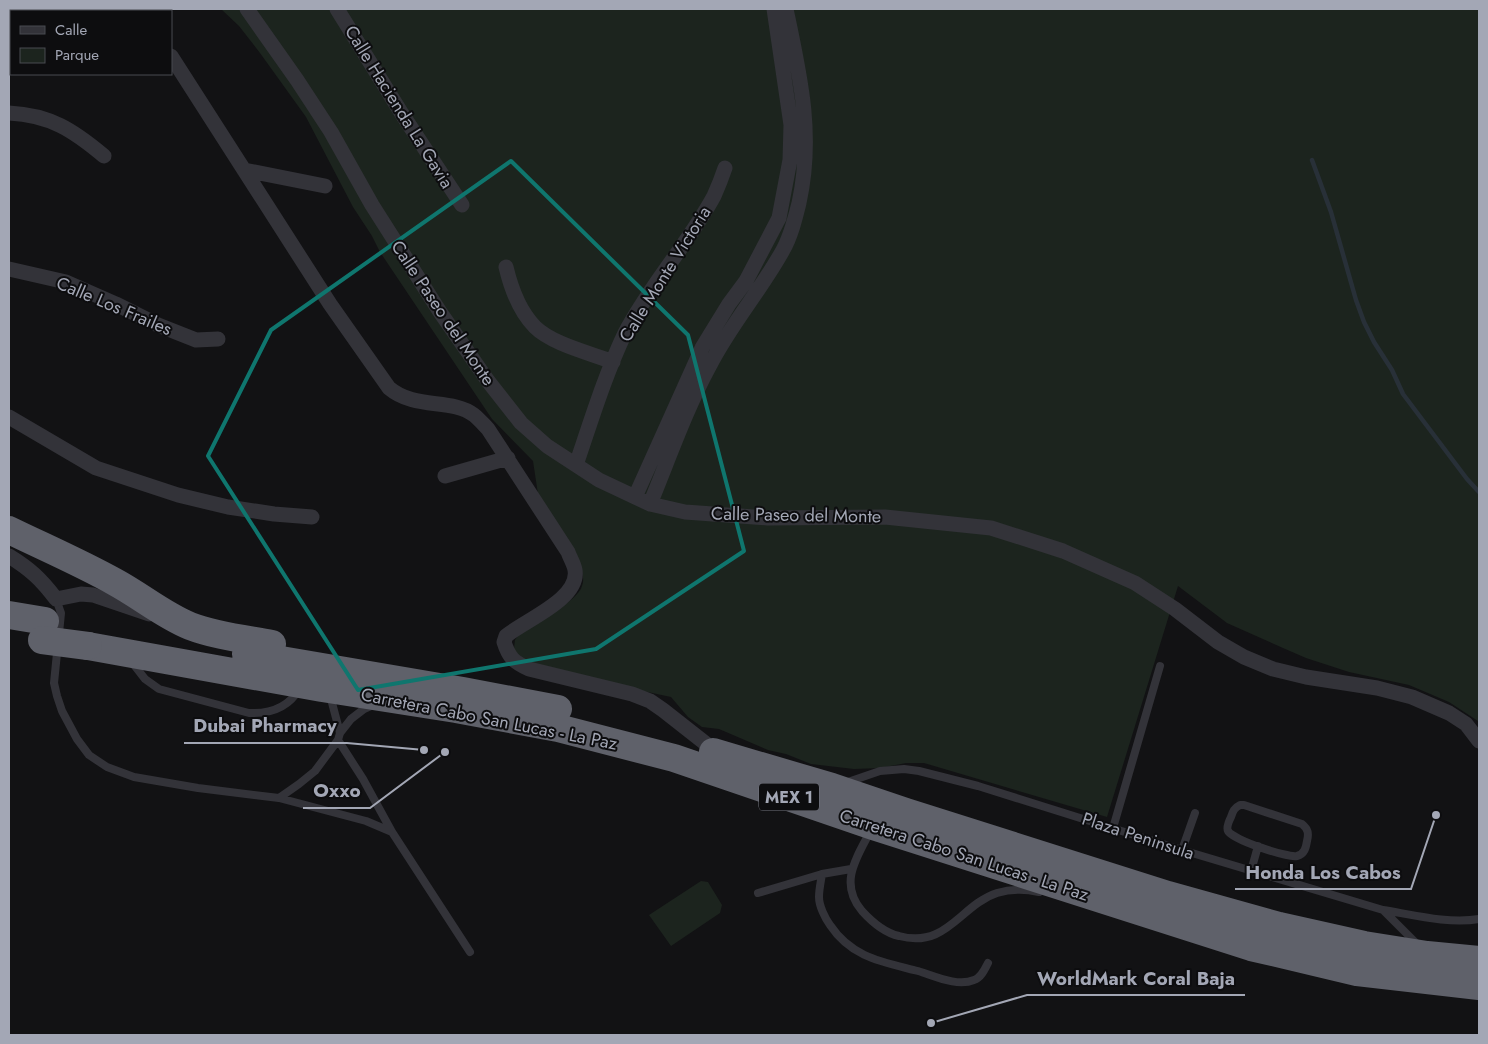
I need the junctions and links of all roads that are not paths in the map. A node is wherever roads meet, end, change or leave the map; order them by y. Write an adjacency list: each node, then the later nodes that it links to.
1 (247, 9): 21 (street, Calle Paseo del Monte)
2 (337, 9): 11 (street, Calle Hacienda La Gavia)
3 (774, 9): 15 (street)
4 (786, 9): 16 (street)
5 (174, 65): 9 (street)
6 (9, 112): 7 (street)
7 (104, 156)
8 (725, 168): 18 (street, Calle Monte Victoria)
9 (244, 170): 10 (street); 20 (street)
10 (325, 186)
11 (462, 205)
12 (506, 267): 18 (street)
13 (9, 269): 14 (street); 17 (street, Calle Los Frailes)
14 (9, 277)
15 (746, 281): 16 (street); 23 (street)
16 (760, 289): 24 (street)
17 (218, 339)
18 (614, 362): 21 (street, Calle Monte Victoria)
19 (9, 416): 25 (street)
20 (508, 458): 22 (street); 40 (street)
21 (576, 465): 23 (street, Calle Paseo del Monte)
22 (445, 476)
23 (635, 497): 24 (street, Calle Paseo del Monte)
24 (650, 504): 39 (street, Calle Paseo del Monte)
25 (312, 517)
26 (9, 530): 30 (highway)
27 (9, 556): 29 (street)
28 (9, 615): 29 (highway, Carretera Cabo San Lucas - La Paz / MEX 1)
29 (48, 620): 30 (street); 31 (highway, Carretera Cabo San Lucas - La Paz / MEX 1); 32 (highway, Carretera Cabo San Lucas - La Paz / MEX 1, bridge); 42 (lane)
30 (206, 631): 36 (highway)
31 (9, 634)
32 (89, 637): 33 (highway, Carretera Cabo San Lucas - La Paz / MEX 1); 36 (highway, Carretera Cabo San Lucas - La Paz / MEX 1)
33 (125, 653): 35 (highway, Carretera Cabo San Lucas - La Paz / MEX 1); 35 (lane)
34 (1160, 666): 45 (lane)
35 (312, 686): 37 (highway, Carretera Cabo San Lucas - La Paz / MEX 1); 38 (lane)
36 (462, 691): 40 (highway, Carretera Cabo San Lucas - La Paz / MEX 1)
37 (388, 698): 38 (lane); 44 (highway, Carretera Cabo San Lucas - La Paz / MEX 1)
38 (339, 737): 42 (lane); 46 (lane)
39 (1479, 741)
40 (719, 754): 41 (highway, Carretera Cabo San Lucas - La Paz / MEX 1)
41 (832, 787): 45 (lane, Plaza Peninsula); 59 (highway, Carretera Cabo San Lucas - La Paz / MEX 1)
42 (279, 798): 46 (lane)
43 (1195, 813): 48 (lane)
44 (873, 826): 49 (lane); 56 (highway, Carretera Cabo San Lucas - La Paz / MEX 1)
45 (1113, 828): 48 (lane, Plaza Peninsula)
46 (392, 832): 58 (lane)
47 (1258, 846): 47 (lane); 50 (lane)
48 (1182, 850): 50 (lane, Plaza Peninsula)
49 (851, 868): 51 (lane); 53 (lane)
50 (1251, 871): 55 (lane, Plaza Peninsula)
51 (822, 874): 52 (lane); 61 (lane)
52 (758, 893)
53 (1048, 894)
54 (1108, 910): 56 (lane)
55 (1383, 910): 57 (lane); 59 (lane, Plaza Peninsula)
56 (1144, 913): 62 (highway, Carretera Cabo San Lucas - La Paz / MEX 1)
57 (1479, 919)
58 (470, 952)
59 (1427, 955): 60 (highway, Carretera Cabo San Lucas - La Paz / MEX 1)
60 (1479, 960)
61 (988, 963)
62 (1479, 986)

